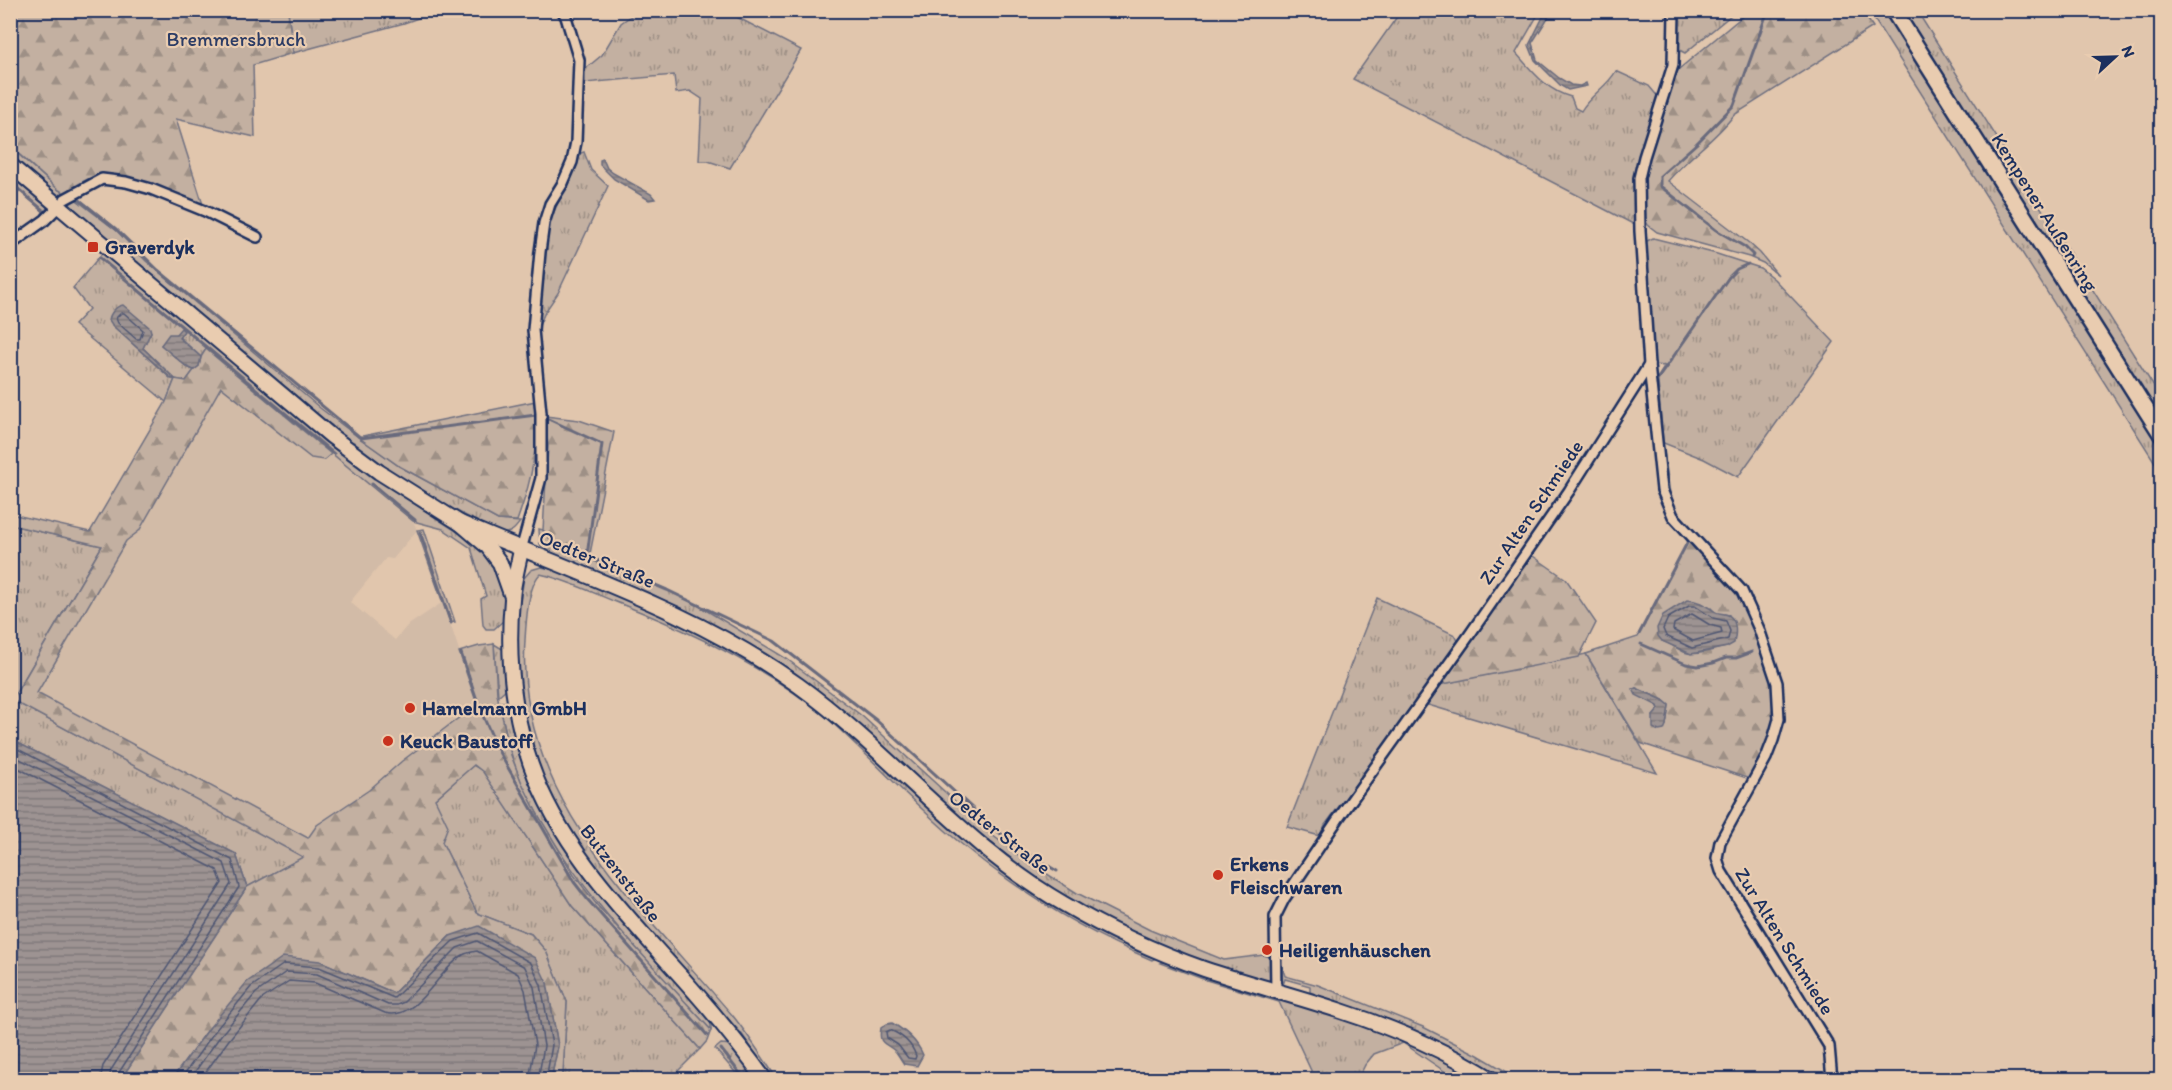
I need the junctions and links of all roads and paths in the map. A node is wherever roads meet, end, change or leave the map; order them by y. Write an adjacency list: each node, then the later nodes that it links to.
1 (562, 10): 11 (street)
2 (1674, 10): 8 (street, Zur Alten Schmiede)
3 (1893, 10): 9 (main road, Kempener Außenring)
4 (10, 165): 5 (main road)
5 (62, 202): 6 (street); 7 (street); 10 (main road)
6 (257, 237)
7 (10, 245)
8 (1649, 365): 13 (street, Zur Alten Schmiede); 16 (street, Zur Alten Schmiede)
9 (2162, 435)
10 (460, 524): 11 (main road); 12 (main road)
11 (523, 544): 12 (main road, Butzenstraße); 13 (main road, Oedter Straße)
12 (512, 597): 14 (main road, Butzenstraße)
13 (1276, 992): 15 (main road, Oedter Straße)
14 (765, 1080)
15 (1493, 1080)
16 (1832, 1080)

